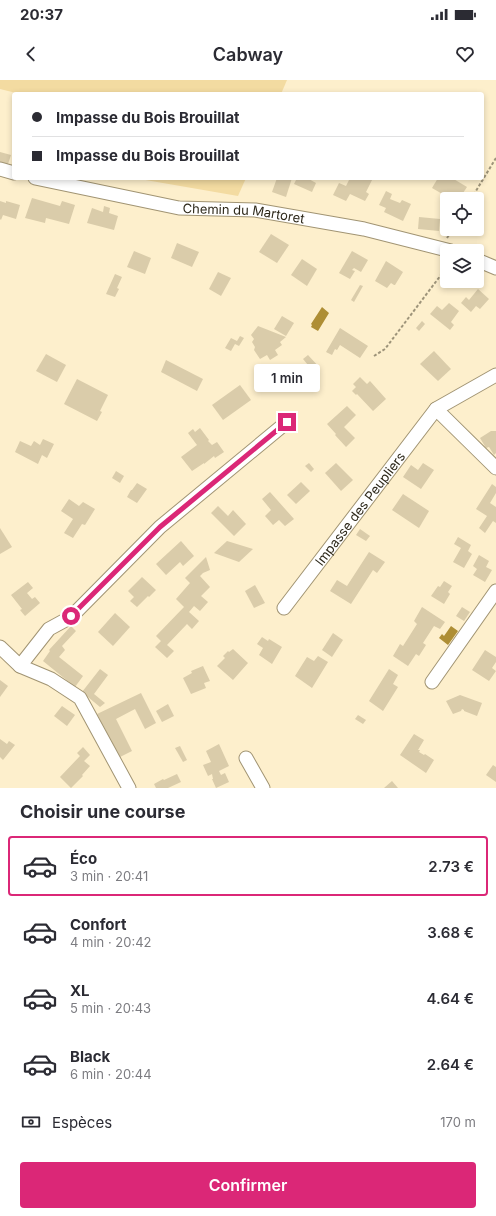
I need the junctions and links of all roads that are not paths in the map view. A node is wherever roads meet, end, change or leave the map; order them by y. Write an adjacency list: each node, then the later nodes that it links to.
1 (0, 169): 2 (street)
2 (12, 172)
3 (45, 180): 4 (street, Chemin du Martoret)
4 (440, 248)
5 (484, 263): 6 (street)
6 (496, 268)
7 (496, 375): 8 (street, Impasse des Peupliers)
8 (436, 409): 10 (street); 12 (street, Impasse des Peupliers)
9 (287, 422): 14 (street)
10 (496, 468)
11 (496, 591): 15 (street)
12 (284, 608)
13 (0, 647): 14 (street)
14 (20, 666): 17 (street)
15 (432, 682)
16 (246, 758): 18 (street)
17 (129, 788)
18 (263, 788)

